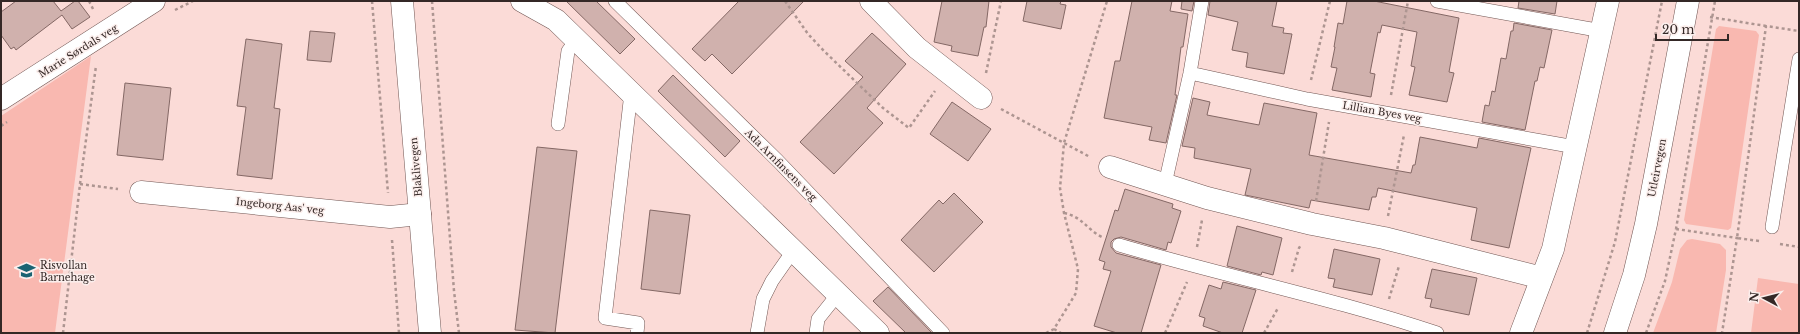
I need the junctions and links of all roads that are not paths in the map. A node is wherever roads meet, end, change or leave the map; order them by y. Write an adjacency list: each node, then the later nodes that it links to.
1 (154, 1): 16 (street, Marie Sørdals veg)
2 (402, 1): 22 (street, Blaklivegen)
3 (522, 1): 11 (street)
4 (614, 1): 33 (lane, Ada Arnfinsens veg)
5 (871, 1): 15 (street)
6 (1202, 1): 13 (lane)
7 (1437, 1): 10 (lane)
8 (1608, 1): 10 (street)
9 (1688, 1): 36 (street, Utleirvegen)
10 (1602, 31): 18 (street)
11 (576, 40): 14 (street); 17 (lane)
12 (1799, 59): 23 (lane)
13 (1190, 73): 18 (lane, Lillian Byes veg); 20 (lane)
14 (631, 93): 25 (street); 29 (lane)
15 (981, 98)
16 (1, 99)
17 (558, 124)
18 (1575, 147): 26 (street)
19 (1110, 167): 20 (street)
20 (1165, 184): 26 (street)
21 (141, 192): 22 (street, Ingeborg Aas' veg)
22 (420, 214): 28 (street, Blaklivegen)
23 (1772, 227)
24 (1119, 245): 34 (lane)
25 (792, 251): 27 (street); 30 (lane)
26 (1542, 278): 35 (street)
27 (838, 294): 31 (lane); 32 (street)
28 (430, 333)
29 (637, 333)
30 (758, 333)
31 (816, 333)
32 (878, 333)
33 (943, 333)
34 (1437, 333)
35 (1521, 333)
36 (1615, 333)

